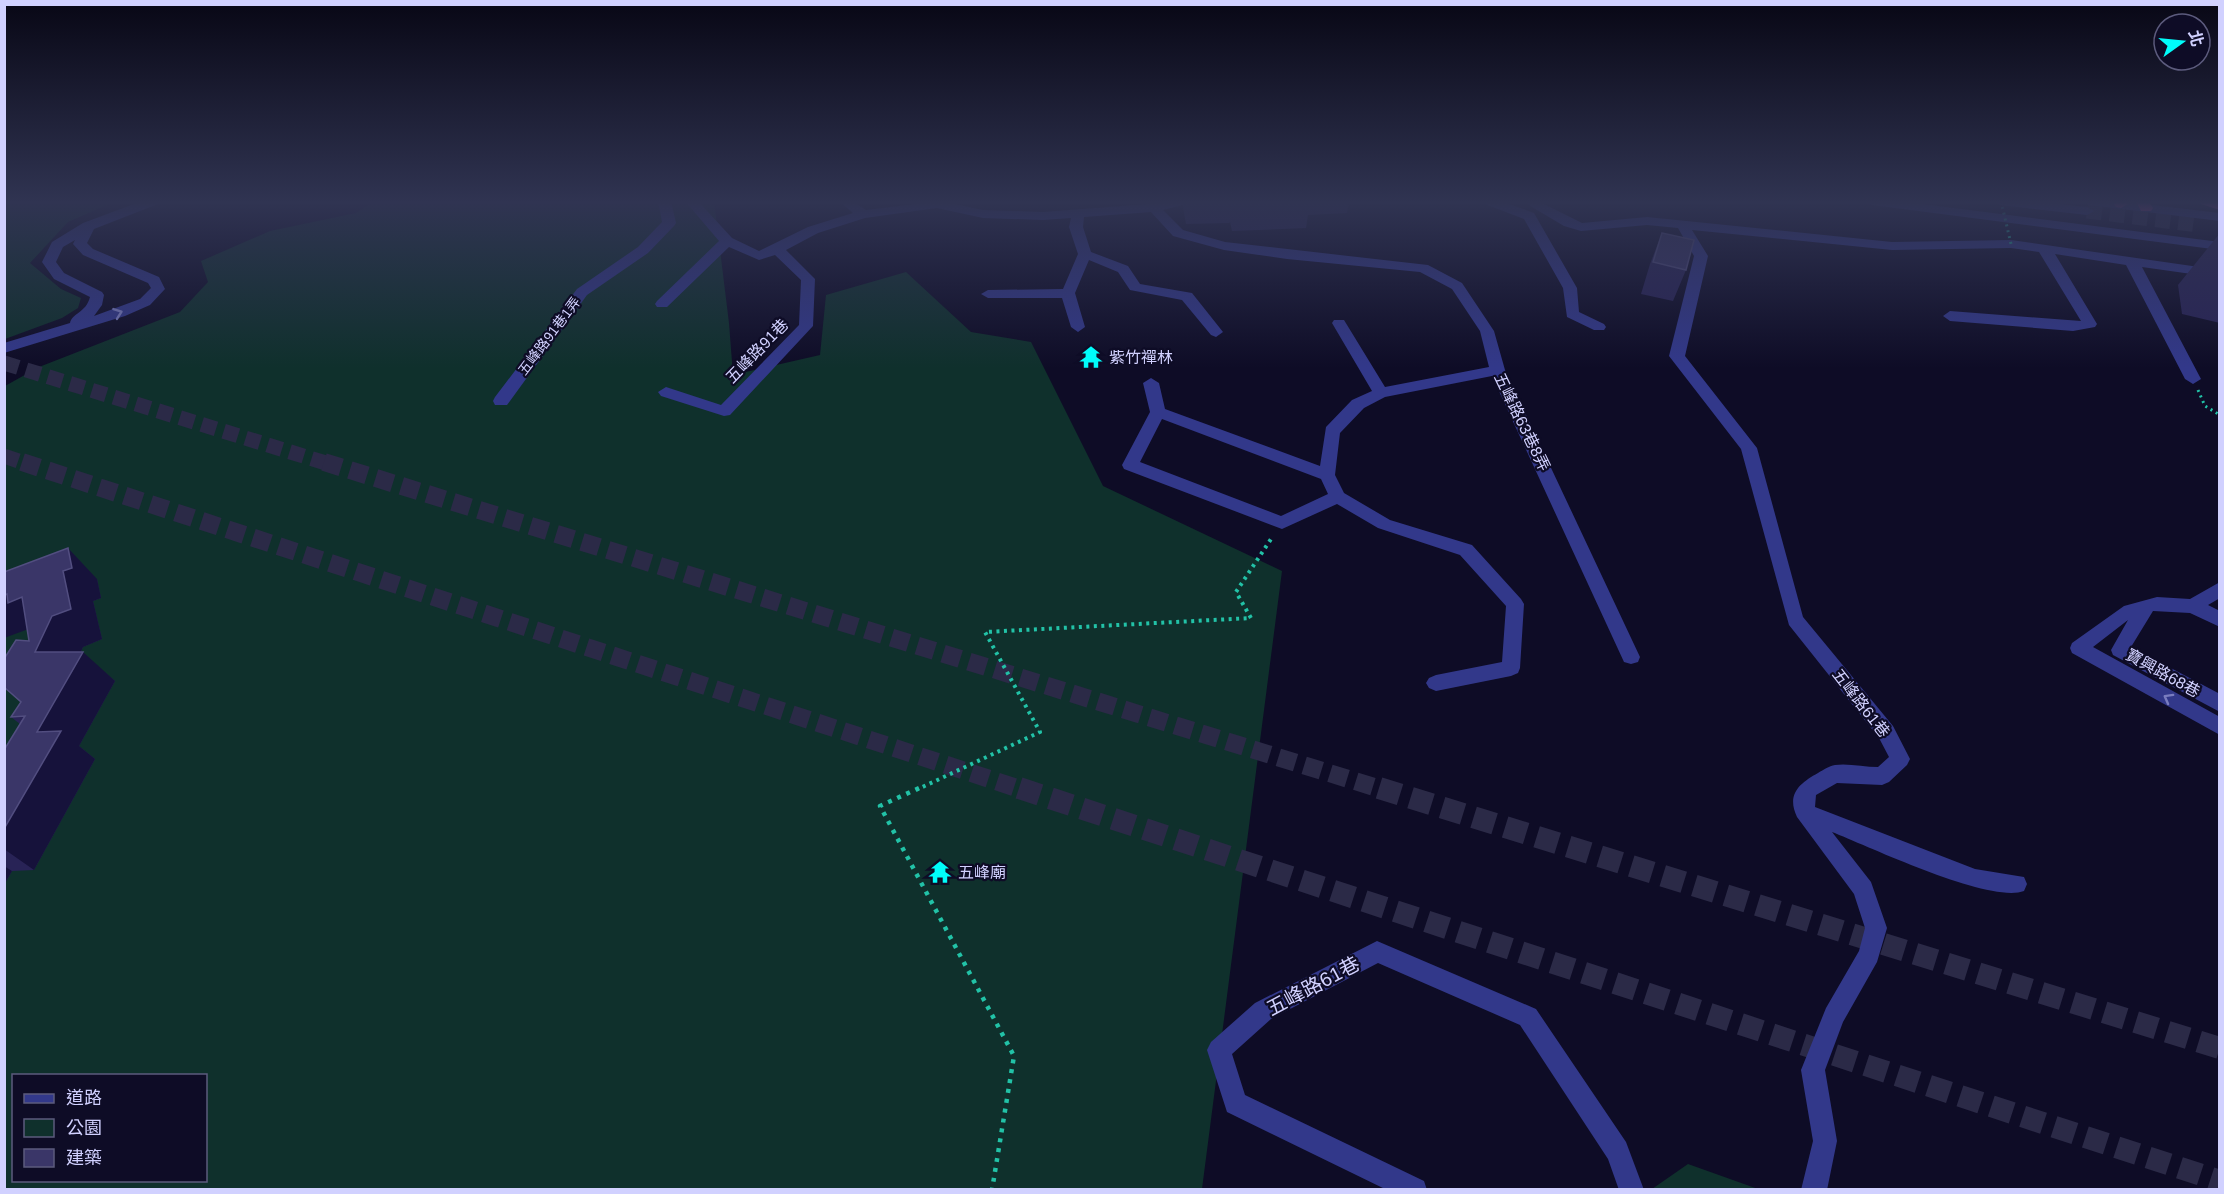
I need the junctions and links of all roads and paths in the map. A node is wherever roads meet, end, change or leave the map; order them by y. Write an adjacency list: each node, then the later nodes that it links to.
1 (51, 257): 22 (street)
2 (99, 257): 22 (street, one-way to 2)
3 (633, 257): 30 (street, 五峰路91巷1弄)
4 (711, 257): 17 (street)
5 (785, 257): 28 (street, 五峰路91巷)
6 (1084, 257): 15 (street)
7 (1092, 257): 23 (street)
8 (1321, 257): 25 (street, 五峰路63巷8弄)
9 (1552, 257): 21 (street)
10 (1701, 257): 44 (street, 五峰路61巷)
11 (2049, 257): 18 (street)
12 (2094, 257): 13 (street)
13 (2132, 262): 14 (street); 26 (street)
14 (2220, 274)
15 (1068, 292): 16 (street); 20 (street)
16 (988, 294)
17 (662, 304)
18 (1950, 316)
19 (1339, 323): 29 (street)
20 (1078, 327)
21 (1599, 327)
22 (62, 331): 24 (street)
23 (1216, 332)
24 (4, 348)
25 (1497, 370): 29 (street); 40 (street, 五峰路63巷8弄)
26 (2193, 379): 32 (path)
27 (1151, 384): 31 (street)
28 (666, 392)
29 (1381, 393): 33 (street)
30 (501, 401)
31 (1158, 412): 33 (street); 35 (street)
32 (2220, 415)
33 (1327, 475): 34 (street)
34 (1338, 497): 35 (street); 41 (street)
35 (1282, 523): 46 (path)
36 (2220, 589): 38 (street)
37 (2146, 605): 38 (street); 42 (street, 寶興路68巷); 43 (street, one-way to 37)
38 (2193, 606): 39 (street)
39 (2220, 620)
40 (1631, 657)
41 (1436, 683)
42 (2220, 704)
43 (2220, 727)
44 (1804, 811): 45 (street); 49 (street)
45 (2016, 884)
46 (992, 1190)
47 (1415, 1190): 48 (street, 五峰路61巷)
48 (1632, 1190)
49 (1814, 1190)

